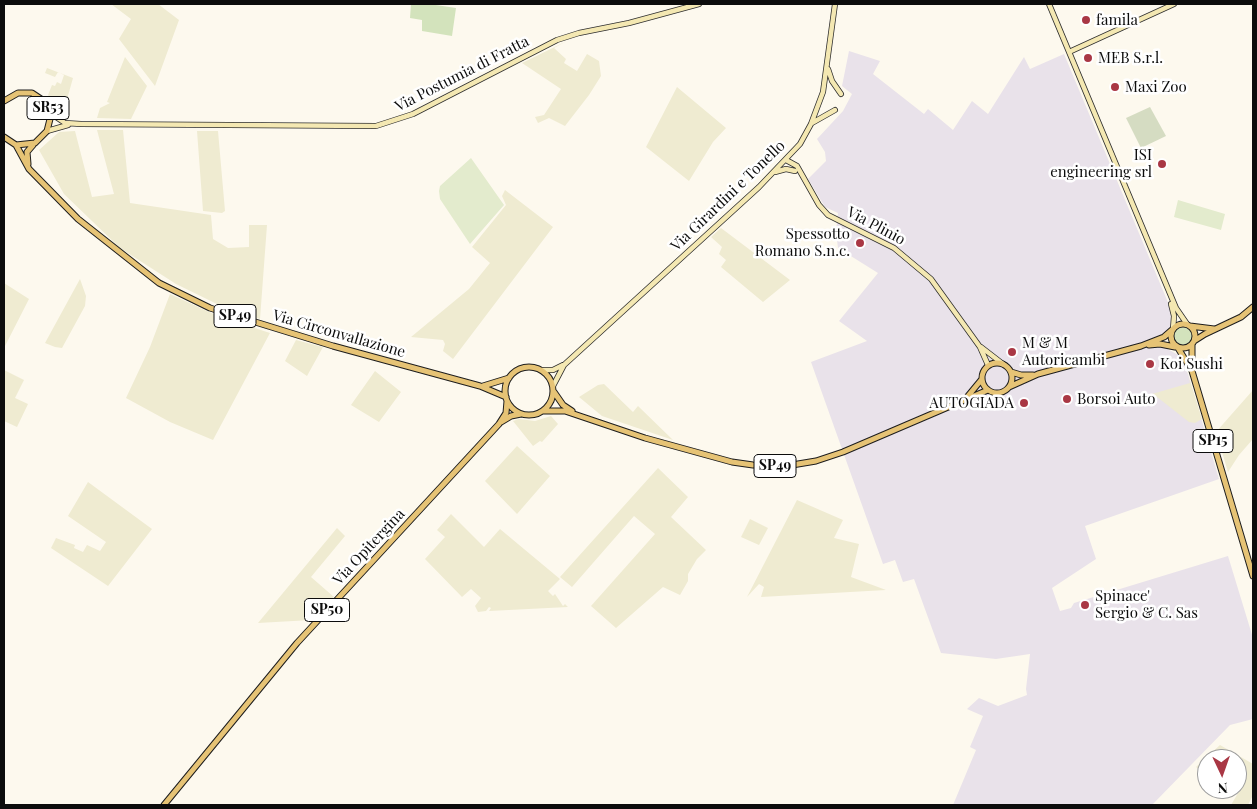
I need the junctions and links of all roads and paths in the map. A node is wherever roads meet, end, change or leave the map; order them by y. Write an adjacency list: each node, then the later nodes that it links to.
1 (699, 4): 11 (main road, Via Postumia di Fratta / SR53)
2 (835, 4): 6 (main road, Via Girardini e Tonello)
3 (1049, 4): 5 (main road)
4 (1174, 4): 5 (main road)
5 (1069, 52): 22 (main road)
6 (827, 65): 7 (main road); 12 (main road, Via Girardini e Tonello)
7 (841, 94)
8 (4, 101): 10 (main road, SR53)
9 (835, 110): 12 (main road)
10 (50, 113): 11 (main road, Via Postumia di Fratta / SR53); 13 (main road, SR53)
11 (81, 124): 13 (main road, Via Postumia di Fratta / SR53)
12 (811, 124): 17 (main road, Via Girardini e Tonello)
13 (47, 131): 15 (main road, SR53)
14 (4, 137): 16 (main road)
15 (35, 143): 16 (main road); 19 (main road)
16 (16, 144): 19 (main road, Via Circonvallazione / SP49)
17 (796, 149): 18 (main road, Via Girardini e Tonello); 20 (main road)
18 (786, 160): 20 (main road, Via Plinio); 21 (main road, Via Girardini e Tonello)
19 (29, 169): 40 (main road, Via Circonvallazione / SP49)
20 (797, 170): 21 (main road); 28 (main road, Via Plinio)
21 (774, 172): 32 (main road, Via Girardini e Tonello)
22 (1168, 288): 24 (main road); 26 (main road)
23 (1253, 307): 25 (main road, SP49)
24 (1188, 325): 25 (main road, SP49); 26 (main road, SP49); 27 (main road)
25 (1214, 329): 27 (main road, SP49)
26 (1173, 330): 29 (main road, SP49); 30 (main road)
27 (1193, 343): 30 (main road, SP49); 36 (main road, SP15)
28 (980, 346): 31 (main road, Via Plinio); 33 (main road, Via Plinio)
29 (1141, 346): 30 (main road, SP49); 37 (main road, SP49)
30 (1177, 347): 36 (main road, SP15)
31 (1003, 364): 33 (main road); 35 (main road)
32 (564, 365): 34 (main road, Via Girardini e Tonello); 42 (main road, Via Girardini e Tonello)
33 (988, 365): 39 (main road, SP49)
34 (542, 370): 38 (main road); 42 (main road, SP49)
35 (1012, 372): 37 (main road, SP49); 41 (main road)
36 (1192, 372): 50 (main road, SP15)
37 (1038, 374): 41 (main road, SP49)
38 (509, 378): 40 (main road); 45 (main road)
39 (982, 379): 43 (main road); 44 (main road, SP49)
40 (480, 386): 45 (main road, Via Circonvallazione / SP49)
41 (1009, 387): 43 (main road, SP49)
42 (553, 389): 46 (main road); 48 (main road, SP49)
43 (988, 390): 44 (main road, SP49)
44 (965, 398): 48 (main road, SP49)
45 (507, 399): 47 (main road, SP49); 49 (main road, Via Opitergina / SP50)
46 (543, 411): 47 (main road, SP49); 48 (main road, SP49)
47 (521, 414): 49 (main road, Via Opitergina / SP50)
48 (579, 415)
49 (499, 424): 51 (main road, Via Opitergina / SP50)
50 (1253, 576)
51 (164, 805)

